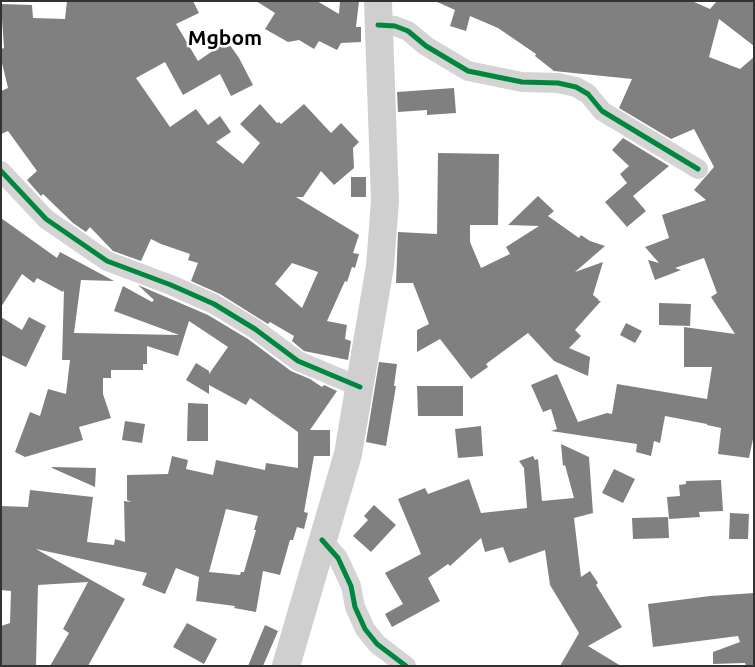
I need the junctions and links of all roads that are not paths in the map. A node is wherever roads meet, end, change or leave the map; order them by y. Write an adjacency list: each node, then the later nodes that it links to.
1 (378, 13): 2 (street); 4 (main road)
2 (698, 169)
3 (3, 177): 4 (street)
4 (360, 387): 5 (main road)
5 (322, 540): 6 (main road); 7 (street)
6 (286, 666)
7 (406, 666)

